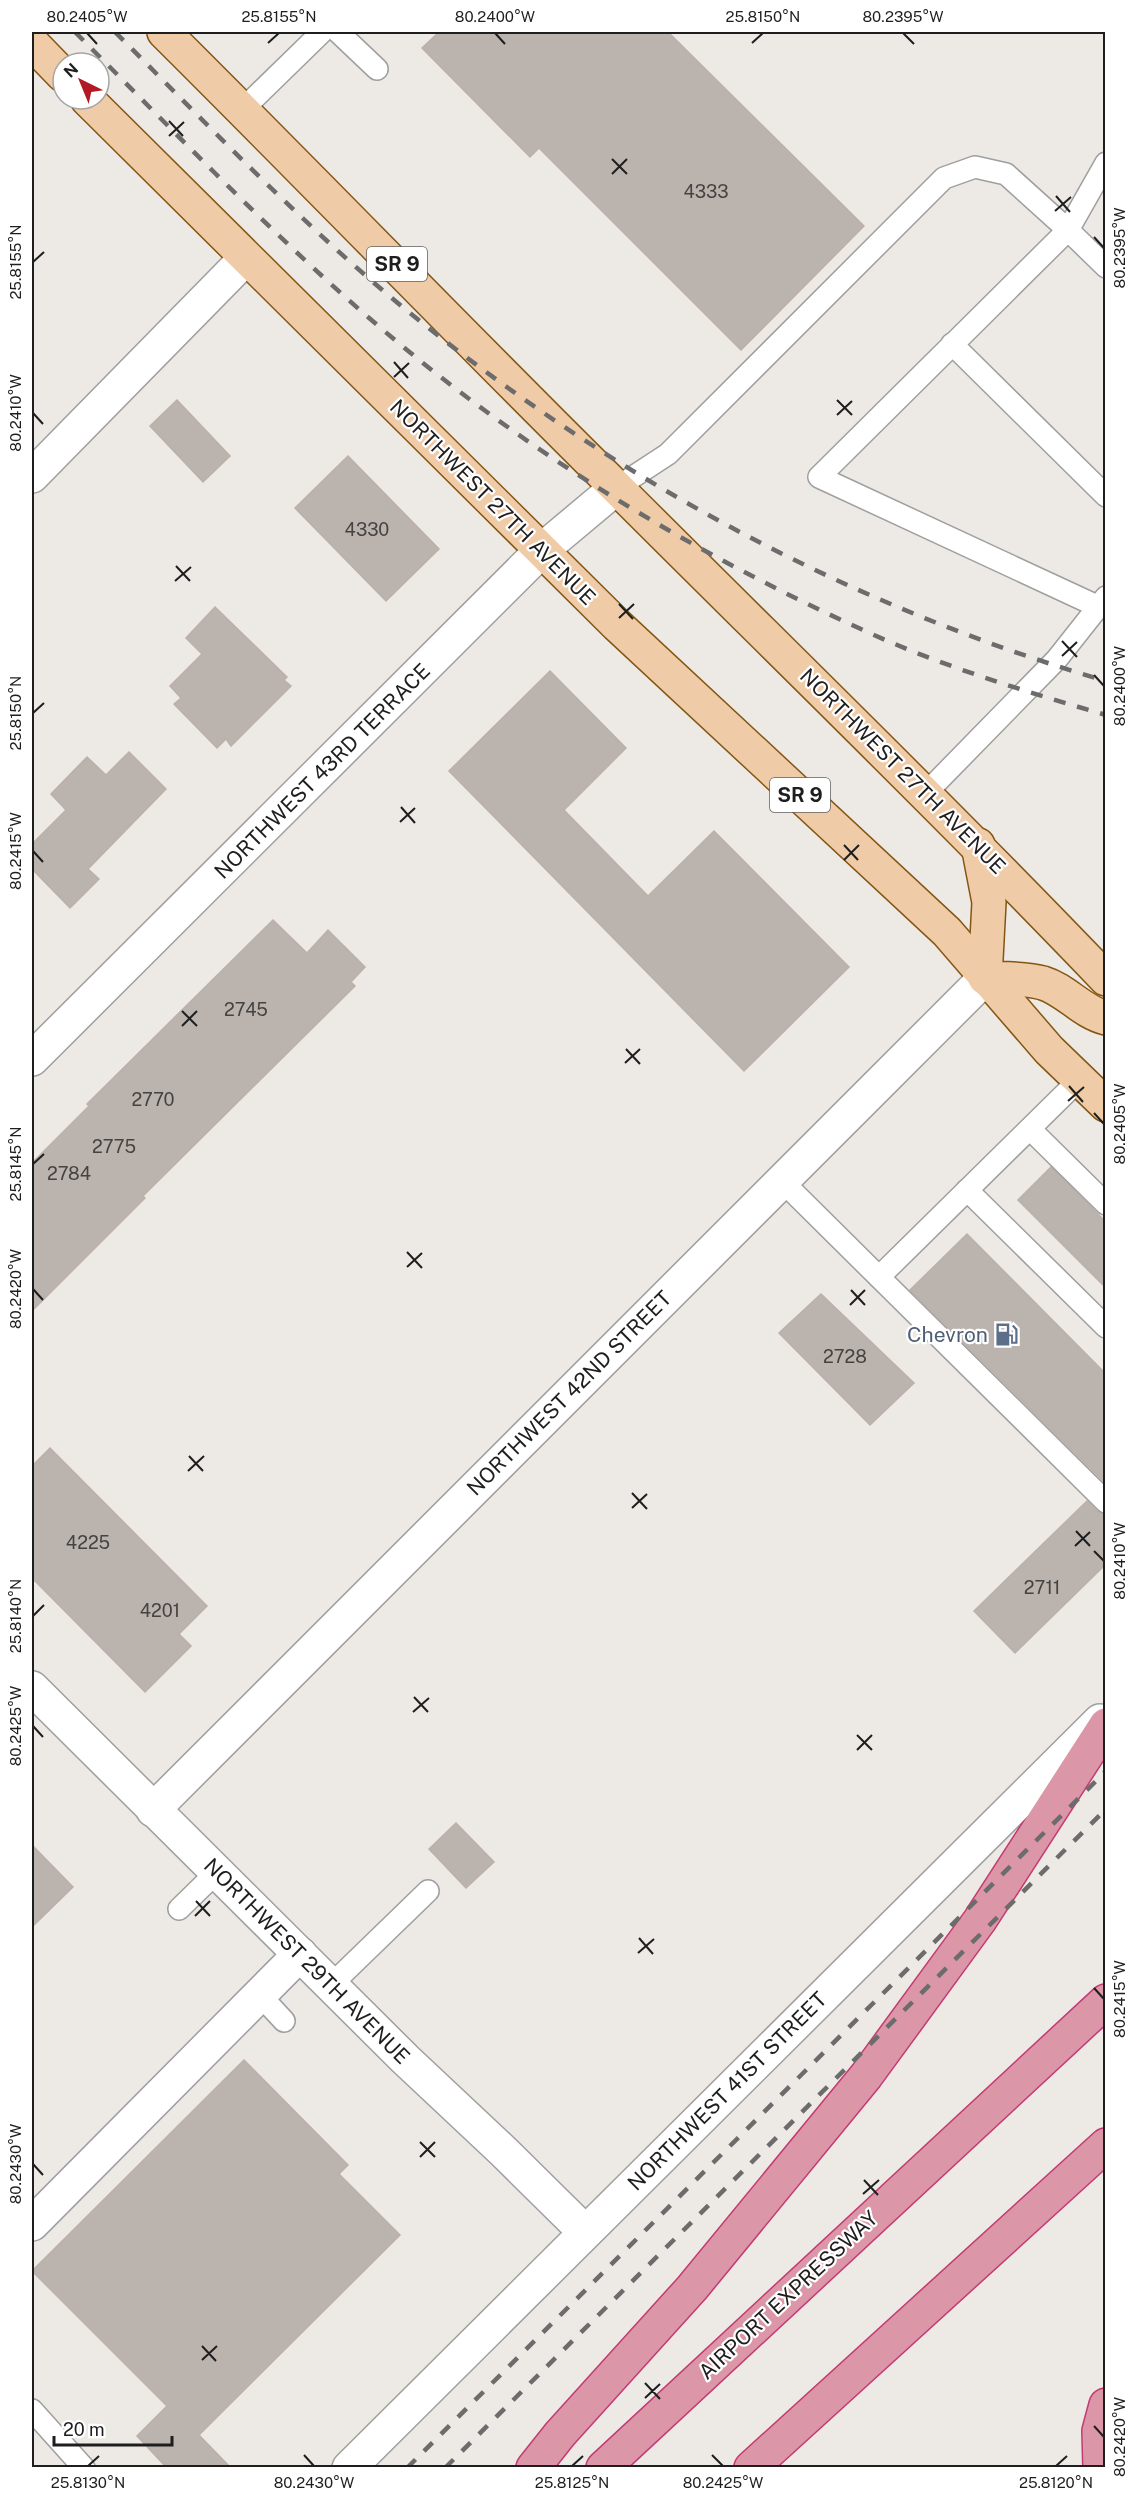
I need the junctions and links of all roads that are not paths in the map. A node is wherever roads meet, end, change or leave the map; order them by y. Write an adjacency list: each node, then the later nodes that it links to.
1 (164, 32): 7 (main road, NORTHWEST 27TH AVENUE / SR 9)
2 (322, 32): 7 (lane)
3 (338, 32): 6 (lane)
4 (32, 43): 5 (main road)
5 (51, 63)
6 (377, 69)
7 (242, 110): 15 (main road, NORTHWEST 27TH AVENUE / SR 9)
8 (99, 111): 11 (main road, NORTHWEST 27TH AVENUE / SR 9)
9 (1106, 163): 10 (lane)
10 (1068, 230): 12 (lane); 13 (lane); 15 (lane)
11 (246, 258): 14 (street); 17 (main road, NORTHWEST 27TH AVENUE / SR 9)
12 (1106, 267)
13 (952, 344): 16 (lane); 18 (lane)
14 (32, 476)
15 (616, 488): 17 (street, NORTHWEST 43RD TERRACE); 19 (main road, NORTHWEST 27TH AVENUE / SR 9)
16 (1106, 496)
17 (542, 550): 21 (main road, NORTHWEST 27TH AVENUE / SR 9); 24 (street, NORTHWEST 43RD TERRACE)
18 (1102, 602): 19 (lane)
19 (926, 793): 20 (main road, NORTHWEST 27TH AVENUE / SR 9)
20 (978, 845): 21 (main road); 22 (main road, NORTHWEST 27TH AVENUE / SR 9)
21 (985, 978): 23 (main road); 25 (main road, NORTHWEST 27TH AVENUE / SR 9); 28 (street, NORTHWEST 42ND STREET)
22 (1106, 979)
23 (1106, 1018)
24 (32, 1059)
25 (1080, 1080): 26 (main road, NORTHWEST 27TH AVENUE / SR 9); 27 (lane)
26 (1106, 1105)
27 (1030, 1129): 29 (lane); 30 (lane)
28 (781, 1180): 31 (lane); 37 (street, NORTHWEST 42ND STREET)
29 (967, 1190): 31 (lane); 32 (lane)
30 (1106, 1204)
31 (879, 1277): 33 (lane)
32 (1106, 1327)
33 (1106, 1502)
34 (32, 1688): 37 (street, NORTHWEST 29TH AVENUE)
35 (1106, 1716): 48 (street, NORTHWEST 41ST STREET)
36 (1106, 1725): 53 (highway)
37 (153, 1810): 38 (street, NORTHWEST 29TH AVENUE)
38 (218, 1871): 40 (lane); 41 (street, NORTHWEST 29TH AVENUE)
39 (428, 1892): 42 (lane)
40 (179, 1909)
41 (300, 1954): 42 (street, NORTHWEST 29TH AVENUE); 43 (street)
42 (331, 1985): 48 (street, NORTHWEST 29TH AVENUE)
43 (260, 1995): 45 (lane); 47 (street)
44 (1106, 2001): 54 (highway, AIRPORT EXPRESSWAY)
45 (285, 2021)
46 (1106, 2145): 55 (highway)
47 (32, 2224)
48 (585, 2232): 52 (street, NORTHWEST 41ST STREET)
49 (1106, 2405): 56 (highway)
50 (32, 2410): 51 (lane)
51 (84, 2468)
52 (349, 2468)
53 (533, 2468)
54 (603, 2468)
55 (751, 2468)
56 (1100, 2468)

